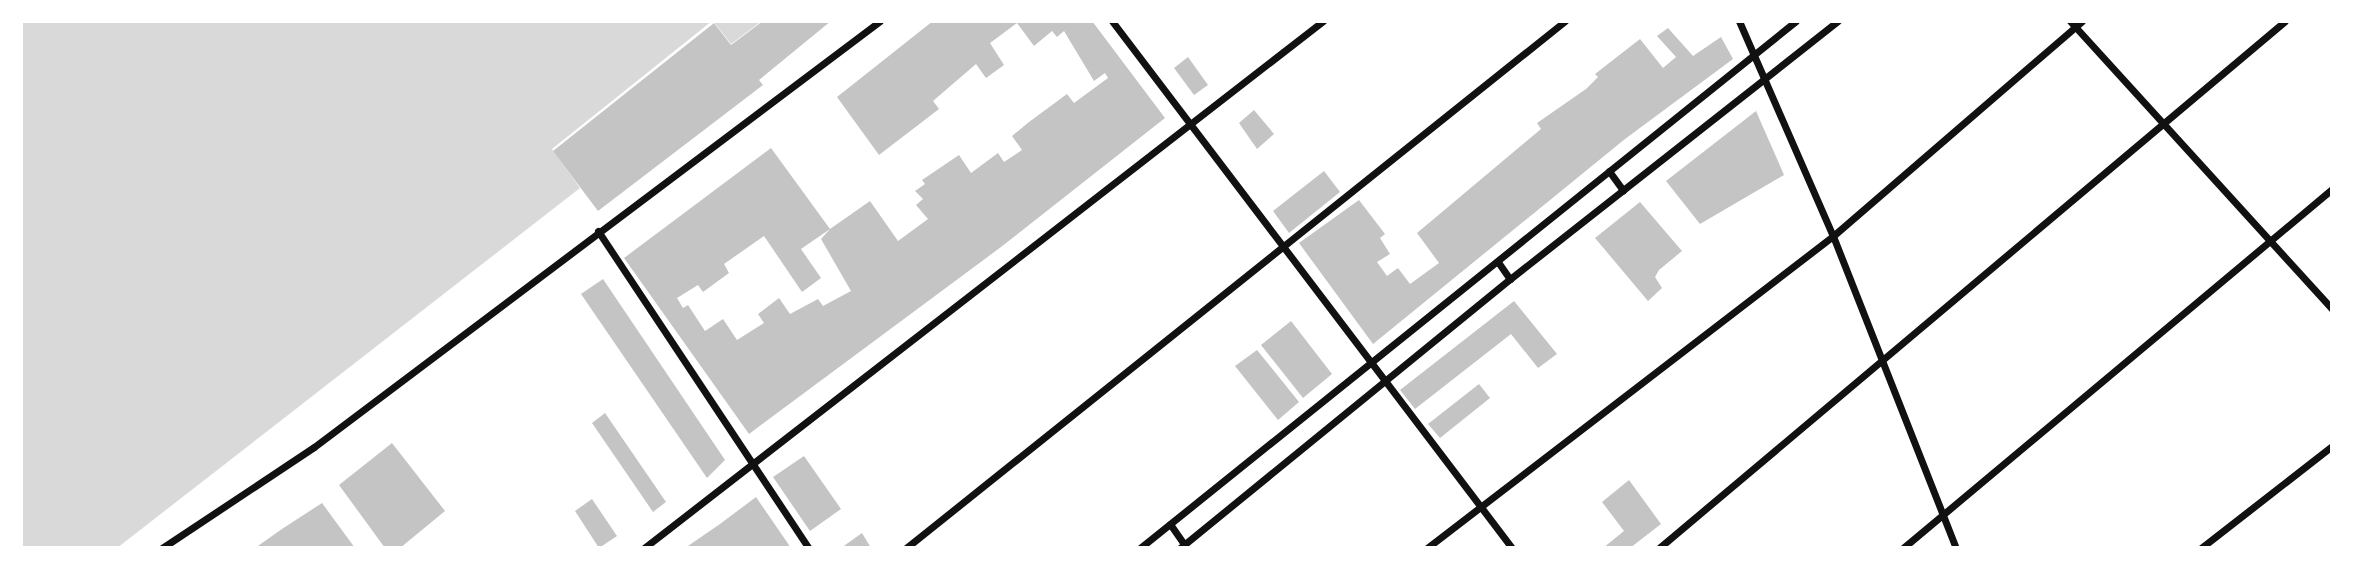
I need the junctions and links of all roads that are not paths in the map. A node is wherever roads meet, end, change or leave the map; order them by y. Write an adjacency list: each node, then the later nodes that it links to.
1 (880, 21): 18 (street)
2 (1112, 21): 13 (street)
3 (1323, 21): 13 (street)
4 (1565, 21): 21 (street)
5 (1739, 21): 11 (street)
6 (1796, 21): 11 (street)
7 (1838, 21): 12 (street)
8 (2082, 21): 10 (street)
9 (2285, 21): 14 (street)
10 (2072, 24): 14 (street); 19 (street)
11 (1753, 54): 12 (street); 15 (street)
12 (1763, 80): 16 (street); 19 (street)
13 (1192, 125): 21 (street); 29 (street)
14 (2162, 125): 20 (street); 26 (street)
15 (1609, 171): 16 (street); 22 (street)
16 (1623, 190): 23 (street)
17 (2332, 190): 20 (street)
18 (598, 231): 29 (street); 33 (street)
19 (1833, 236): 26 (street); 30 (street)
20 (2269, 242): 24 (street); 31 (street)
21 (1281, 247): 25 (street); 38 (street)
22 (1498, 262): 23 (street); 25 (street)
23 (1510, 279): 27 (street)
24 (2332, 309)
25 (1370, 362): 27 (street); 32 (street)
26 (1883, 362): 31 (street); 42 (street)
27 (1385, 383): 30 (street); 34 (street)
28 (2332, 446): 45 (street)
29 (755, 464): 36 (street); 37 (street)
30 (1479, 507): 40 (street); 41 (street)
31 (1942, 515): 43 (street); 44 (street)
32 (1170, 524): 34 (street); 39 (street)
33 (173, 545): 35 (street)
34 (1182, 546)
35 (162, 548)
36 (644, 548)
37 (808, 548)
38 (906, 548)
39 (1140, 548)
40 (1427, 548)
41 (1512, 548)
42 (1659, 548)
43 (1903, 548)
44 (1956, 548)
45 (2201, 548)

